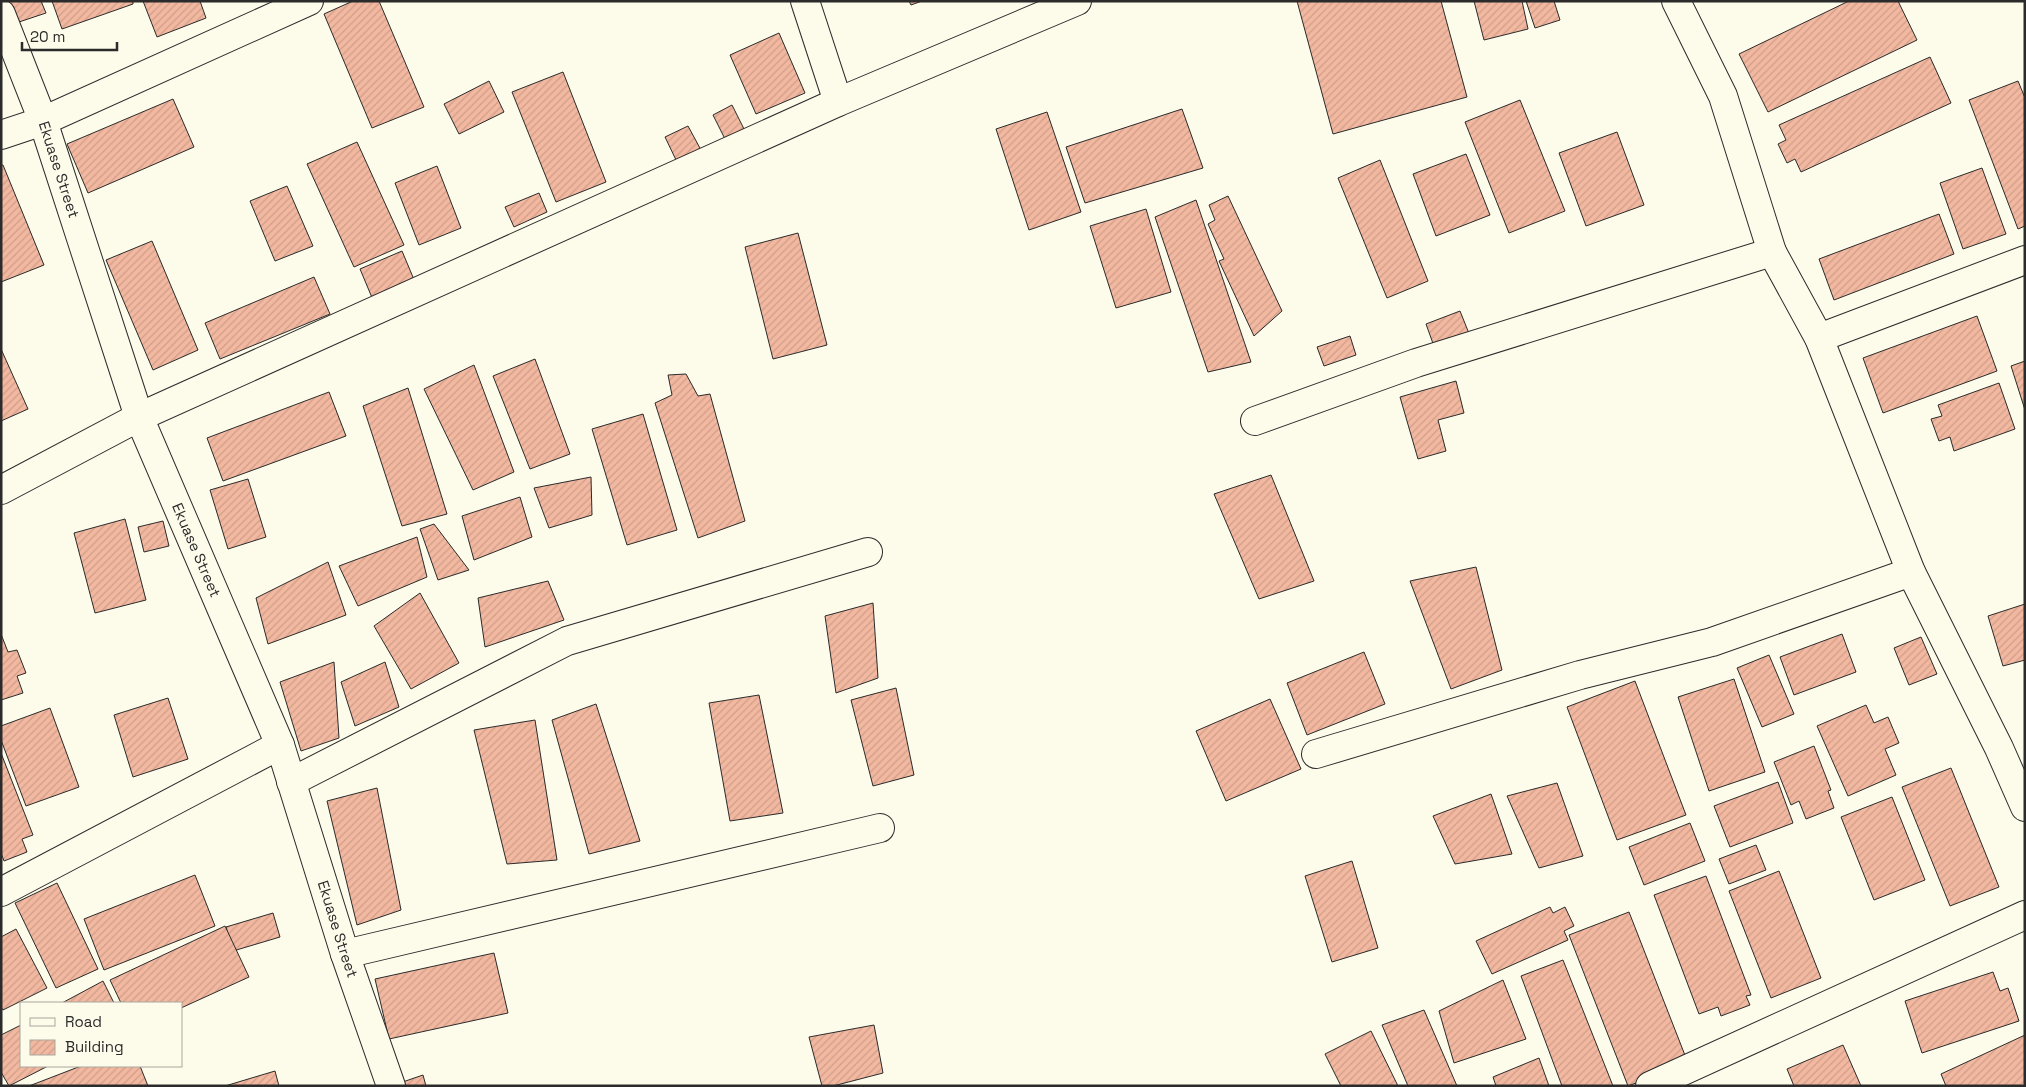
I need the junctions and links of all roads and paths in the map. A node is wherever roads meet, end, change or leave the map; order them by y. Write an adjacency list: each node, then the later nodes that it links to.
1 (805, 1): 6 (street)
2 (1078, 1): 6 (street)
3 (1676, 1): 9 (street)
4 (307, 2): 7 (street)
5 (1, 14): 7 (street, Ekuase Street)
6 (838, 102): 12 (street)
7 (43, 121): 8 (street); 12 (street, Ekuase Street)
8 (1, 135)
9 (1772, 252): 11 (street); 13 (street)
10 (2025, 260): 11 (street)
11 (1819, 338): 16 (street)
12 (139, 417): 14 (street); 17 (street, Ekuase Street)
13 (1255, 420)
14 (1, 490)
15 (868, 552): 19 (street)
16 (1911, 572): 18 (street); 20 (street)
17 (280, 745): 19 (street, Ekuase Street); 22 (street)
18 (1316, 754)
19 (291, 782): 24 (street, Ekuase Street)
20 (2025, 807)
21 (880, 828): 24 (street)
22 (1, 892)
23 (2025, 915): 26 (street)
24 (345, 954): 25 (street, Ekuase Street)
25 (391, 1086)
26 (1650, 1086)

